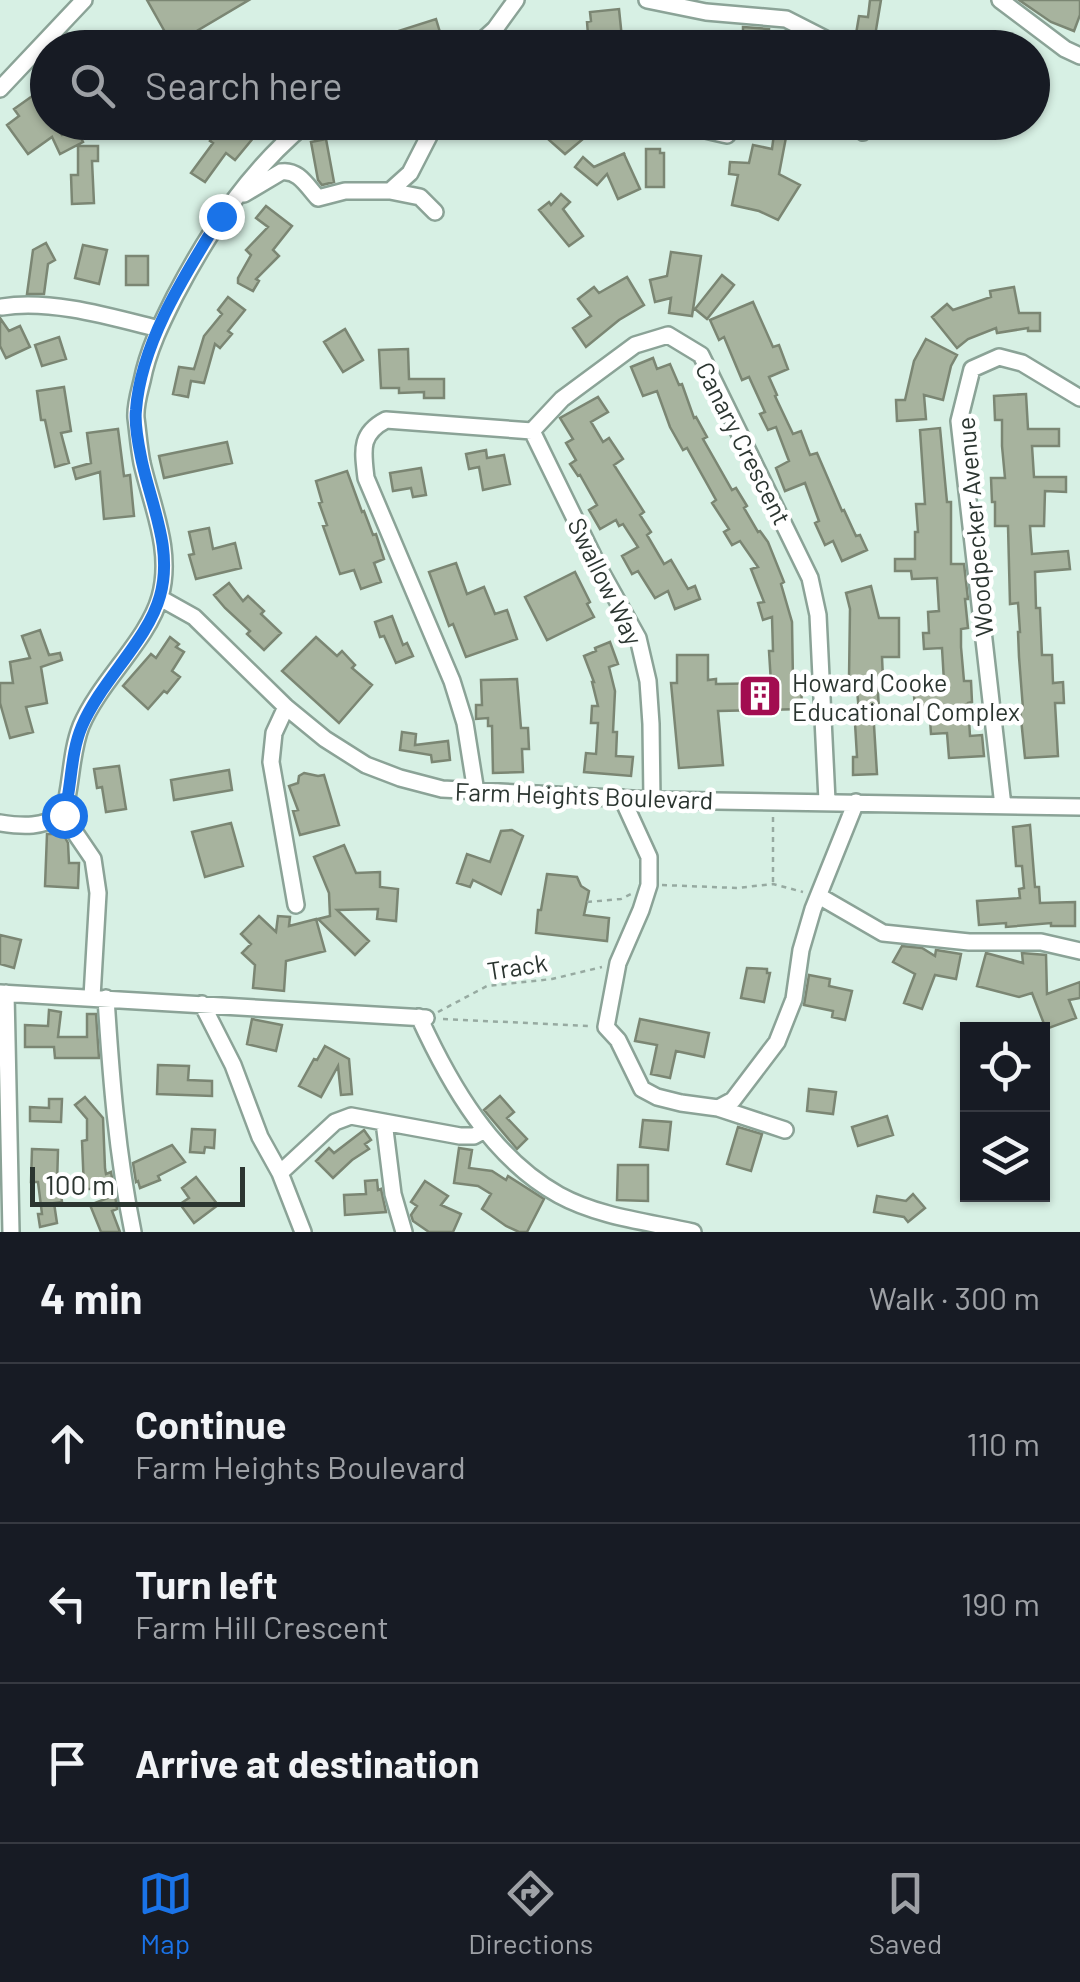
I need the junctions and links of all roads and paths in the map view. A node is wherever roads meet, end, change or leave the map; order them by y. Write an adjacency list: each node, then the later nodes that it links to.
1 (84, 0): 5 (street)
2 (516, 0): 6 (street)
3 (647, 0): 7 (street)
4 (1000, 0): 8 (street)
5 (56, 30)
6 (494, 30)
7 (807, 30)
8 (1041, 30)
9 (1050, 37): 10 (street)
10 (1080, 56)
11 (30, 57): 12 (street)
12 (0, 89)
13 (288, 140): 16 (street)
14 (427, 140): 15 (street)
15 (390, 191): 16 (street); 17 (street)
16 (234, 200): 19 (street)
17 (434, 212)
18 (2, 307): 19 (street)
19 (158, 330): 22 (street)
20 (1080, 398): 30 (street, Woodpecker Avenue)
21 (532, 431): 24 (street); 26 (street, Swallow Way); 28 (street, Canary Crescent)
22 (160, 598): 23 (street, Farm Heights Boulevard); 32 (street)
23 (286, 707): 24 (street, Farm Heights Boulevard); 38 (street)
24 (476, 792): 25 (street, Farm Heights Boulevard)
25 (622, 798): 26 (street, Farm Heights Boulevard); 35 (street)
26 (652, 800): 27 (street, Farm Heights Boulevard)
27 (774, 801): 28 (street, Farm Heights Boulevard); 34 (path)
28 (827, 801): 29 (street, Farm Heights Boulevard)
29 (856, 802): 30 (street, Farm Heights Boulevard); 36 (street)
30 (1002, 806): 31 (street, Farm Heights Boulevard)
31 (1080, 806)
32 (64, 815): 33 (street); 42 (street)
33 (0, 823)
34 (772, 884): 35 (path); 36 (path)
35 (649, 885): 37 (path); 40 (street)
36 (818, 896): 39 (street); 46 (street)
37 (587, 902)
38 (296, 905)
39 (1080, 950)
40 (618, 963): 44 (path, Track); 45 (street)
41 (3, 993): 42 (street); 52 (street)
42 (99, 997): 43 (street); 53 (street)
43 (202, 1004): 44 (street); 50 (street)
44 (422, 1018): 45 (path); 48 (street)
45 (606, 1027): 46 (street)
46 (718, 1108): 49 (street)
47 (384, 1122): 48 (street); 50 (street); 55 (street)
48 (485, 1130): 51 (street)
49 (785, 1130)
50 (280, 1174): 54 (street)
51 (630, 1225): 56 (street)
52 (11, 1232)
53 (132, 1232)
54 (304, 1232)
55 (404, 1232)
56 (693, 1232)

